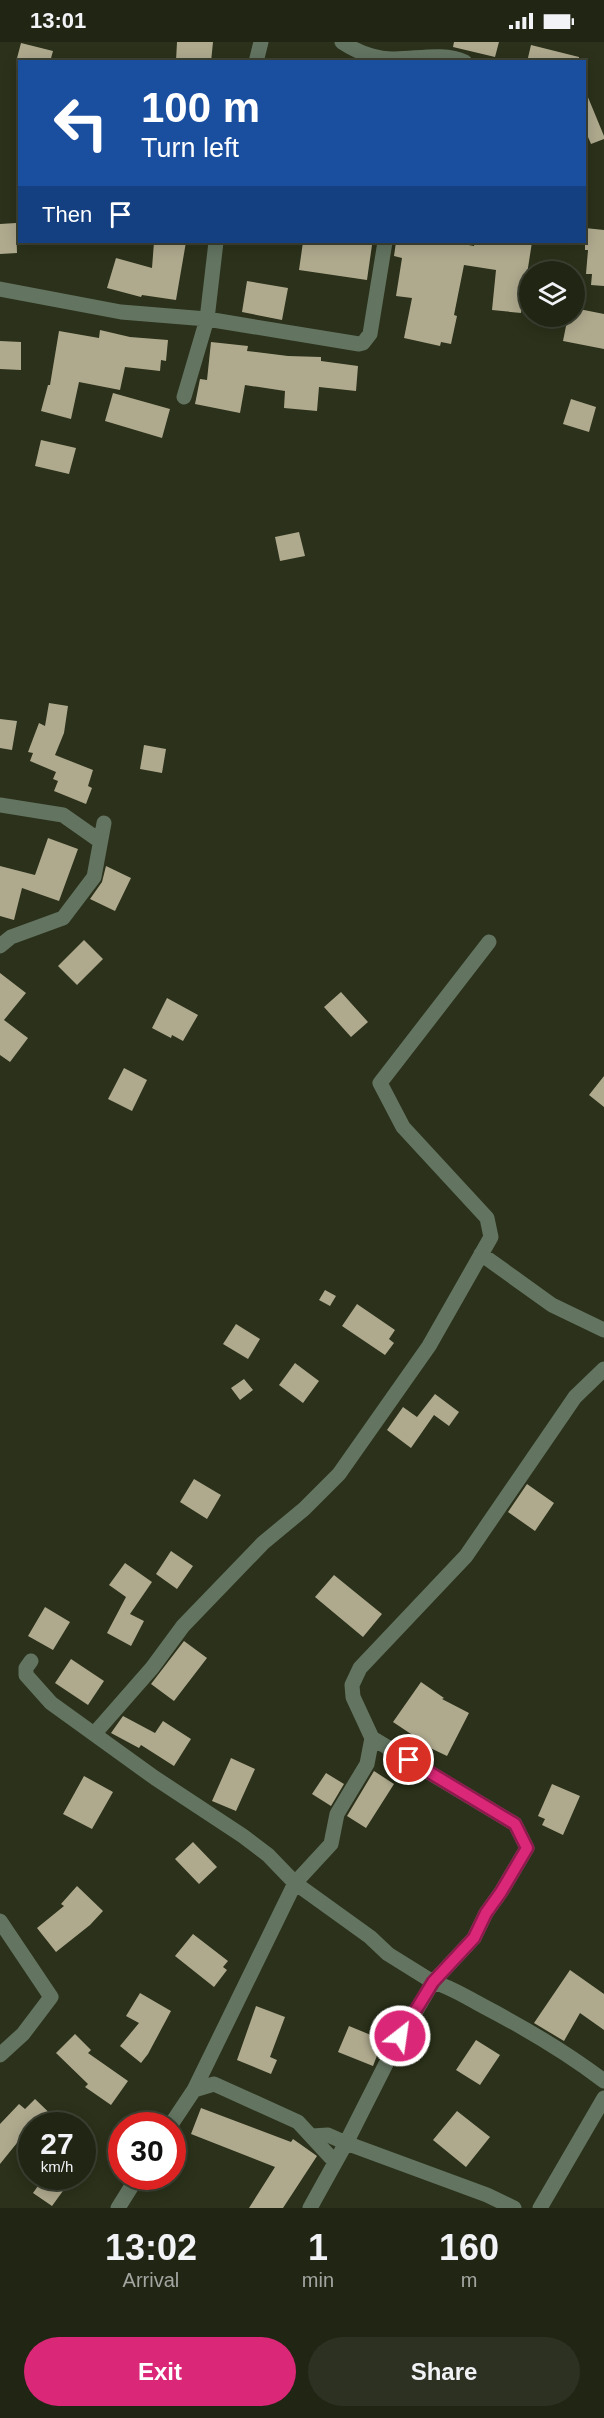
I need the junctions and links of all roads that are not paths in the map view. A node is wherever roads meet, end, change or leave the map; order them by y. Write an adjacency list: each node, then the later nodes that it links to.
1 (261, 42): 3 (street)
2 (342, 42): 4 (street)
3 (256, 60)
4 (403, 60): 5 (street)
5 (461, 60)
6 (216, 243): 9 (street)
7 (385, 243): 9 (street)
8 (0, 289): 9 (street)
9 (207, 319): 10 (street)
10 (184, 397)
11 (0, 805): 13 (street)
12 (104, 823): 13 (street)
13 (100, 841): 15 (street)
14 (489, 942): 16 (street)
15 (0, 946)
16 (482, 1254): 17 (street); 20 (street)
17 (604, 1330)
18 (604, 1370): 21 (street)
19 (31, 1661): 20 (street)
20 (95, 1733): 22 (street)
21 (372, 1738): 22 (street); 24 (street)
22 (295, 1883): 24 (street); 27 (street)
23 (0, 1921): 25 (street)
24 (433, 1982): 26 (street); 31 (street)
25 (0, 2055)
26 (604, 2081)
27 (194, 2090): 29 (street); 30 (street)
28 (604, 2098): 37 (street)
29 (179, 2112)
30 (312, 2136): 31 (street); 32 (street)
31 (346, 2143): 32 (street); 36 (street)
32 (335, 2162): 35 (street)
33 (129, 2190): 34 (street)
34 (118, 2208)
35 (310, 2208)
36 (514, 2208)
37 (540, 2208)

